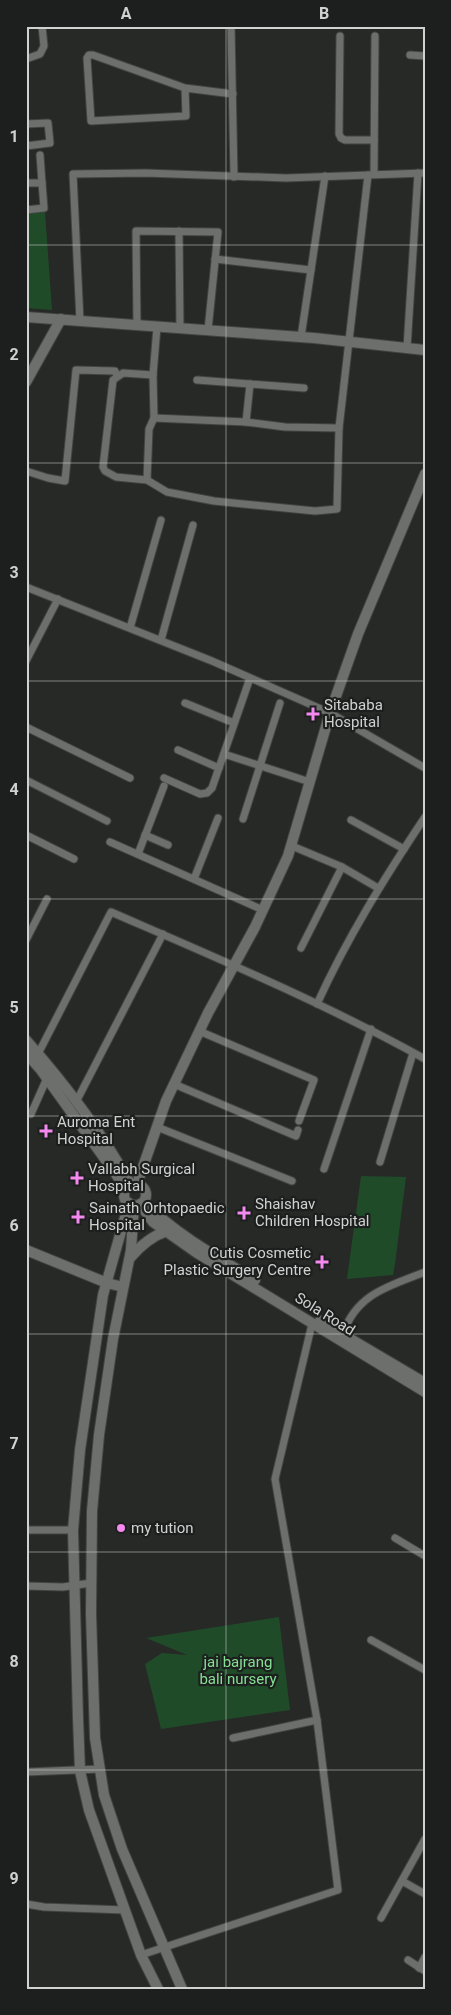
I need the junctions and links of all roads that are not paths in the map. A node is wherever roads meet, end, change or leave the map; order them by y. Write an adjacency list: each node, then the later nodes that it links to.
1 (42, 26): 7 (street)
2 (231, 26): 9 (street)
3 (340, 36): 11 (street)
4 (375, 36): 11 (street)
5 (410, 55): 6 (street)
6 (425, 56)
7 (26, 59)
8 (185, 88): 8 (street); 9 (street)
9 (233, 94): 17 (street)
10 (26, 124): 12 (street)
11 (374, 140): 15 (street)
12 (26, 146)
13 (40, 155): 19 (street)
14 (421, 173): 15 (street); 33 (street)
15 (371, 174): 16 (street); 32 (street)
16 (325, 176): 17 (street); 23 (street)
17 (234, 177): 26 (street)
18 (26, 183): 19 (street)
19 (42, 183): 20 (street)
20 (26, 210)
21 (179, 232): 22 (street); 27 (street); 29 (street)
22 (215, 259): 23 (street); 30 (street)
23 (311, 270): 31 (street)
24 (26, 317): 25 (street)
25 (61, 319): 26 (street); 38 (street)
26 (80, 321): 27 (street)
27 (137, 325): 28 (street)
28 (157, 326): 29 (street); 35 (street)
29 (180, 328): 30 (street)
30 (208, 330): 31 (street)
31 (301, 337): 32 (street)
32 (348, 342): 33 (street); 43 (street)
33 (407, 348): 34 (street)
34 (425, 350)
35 (153, 375): 36 (street); 41 (street)
36 (117, 376): 44 (street); 46 (street)
37 (197, 380): 39 (street)
38 (26, 382)
39 (250, 384): 40 (street); 42 (street)
40 (304, 388)
41 (154, 418): 42 (street); 46 (street)
42 (246, 422): 43 (street)
43 (339, 428): 46 (street)
44 (26, 471)
45 (425, 474): 57 (street)
46 (146, 480)
47 (161, 520): 51 (street)
48 (193, 526): 52 (street)
49 (26, 587): 50 (street)
50 (58, 600): 51 (street); 53 (street)
51 (130, 628): 52 (street)
52 (161, 640): 54 (street)
53 (26, 662)
54 (250, 678): 57 (street); 58 (street)
55 (186, 703): 58 (street)
56 (280, 703): 62 (street)
57 (330, 713): 64 (street); 68 (street)
58 (234, 722): 61 (street)
59 (26, 727): 65 (street)
60 (178, 750): 63 (street)
61 (224, 754): 62 (street); 63 (street)
62 (260, 766): 68 (street); 72 (street)
63 (219, 768): 66 (street)
64 (425, 768)
65 (130, 778)
66 (164, 778)
67 (26, 780): 74 (street)
68 (310, 782): 80 (street)
69 (164, 786): 77 (street)
70 (425, 817): 75 (street)
71 (218, 818): 85 (street)
72 (243, 819)
73 (351, 820): 81 (street)
74 (107, 821)
75 (422, 826): 81 (street)
76 (26, 835): 83 (street)
77 (145, 835): 79 (street); 82 (street)
78 (110, 842): 82 (street)
79 (168, 845)
80 (292, 846): 84 (street); 88 (street)
81 (404, 849): 86 (street)
82 (138, 854): 85 (street)
83 (74, 859)
84 (342, 867): 86 (street); 91 (street)
85 (194, 879): 88 (street)
86 (378, 888): 93 (street)
87 (48, 899): 90 (street)
88 (263, 910): 92 (street)
89 (162, 934): 92 (street); 99 (street); 103 (street)
90 (26, 940)
91 (301, 948)
92 (234, 965): 93 (street); 95 (street)
93 (317, 1004): 94 (street)
94 (371, 1029): 98 (street); 109 (street)
95 (199, 1031): 102 (street); 105 (street)
96 (26, 1040): 99 (street)
97 (26, 1053): 101 (street)
98 (413, 1053): 100 (street); 108 (street)
99 (38, 1054): 103 (street)
100 (425, 1059)
101 (47, 1078): 104 (street); 111 (street)
102 (174, 1084): 106 (street); 107 (street)
103 (76, 1102): 111 (street)
104 (26, 1113)
105 (299, 1121)
106 (157, 1127): 110 (street); 111 (street)
107 (298, 1130)
108 (380, 1162)
109 (324, 1170)
110 (292, 1181)
111 (131, 1186): 112 (street); 112 (street)
112 (137, 1204): 113 (street, Sola Road); 115 (street); 117 (street); 120 (street, Sola Road)
113 (167, 1231): 115 (street); 119 (street, Sola Road)
114 (26, 1250): 117 (street)
115 (129, 1259): 118 (street)
116 (425, 1272): 120 (street)
117 (106, 1282): 118 (street); 124 (street)
118 (123, 1287): 127 (street)
119 (312, 1324): 122 (street, Sola Road); 132 (street)
120 (343, 1334): 121 (street, Sola Road)
121 (425, 1383)
122 (425, 1392)
123 (26, 1530): 124 (street)
124 (73, 1530): 128 (street)
125 (395, 1538): 126 (street)
126 (425, 1556)
127 (91, 1583): 128 (street); 134 (street)
128 (75, 1584): 129 (street); 135 (street)
129 (26, 1586)
130 (372, 1640): 131 (street)
131 (425, 1670)
132 (316, 1720): 133 (street); 143 (street)
133 (233, 1738)
134 (100, 1769): 135 (street); 143 (street)
135 (80, 1771): 136 (street); 141 (street)
136 (26, 1772)
137 (425, 1839): 138 (street)
138 (402, 1881): 139 (street); 142 (street)
139 (425, 1894)
140 (26, 1904): 141 (street)
141 (124, 1910): 144 (street)
142 (381, 1918)
143 (163, 1948): 144 (street); 149 (street)
144 (141, 1955): 148 (street)
145 (425, 1957): 147 (street)
146 (408, 1960): 147 (street)
147 (422, 1970)
148 (158, 1989)
149 (182, 1989)

